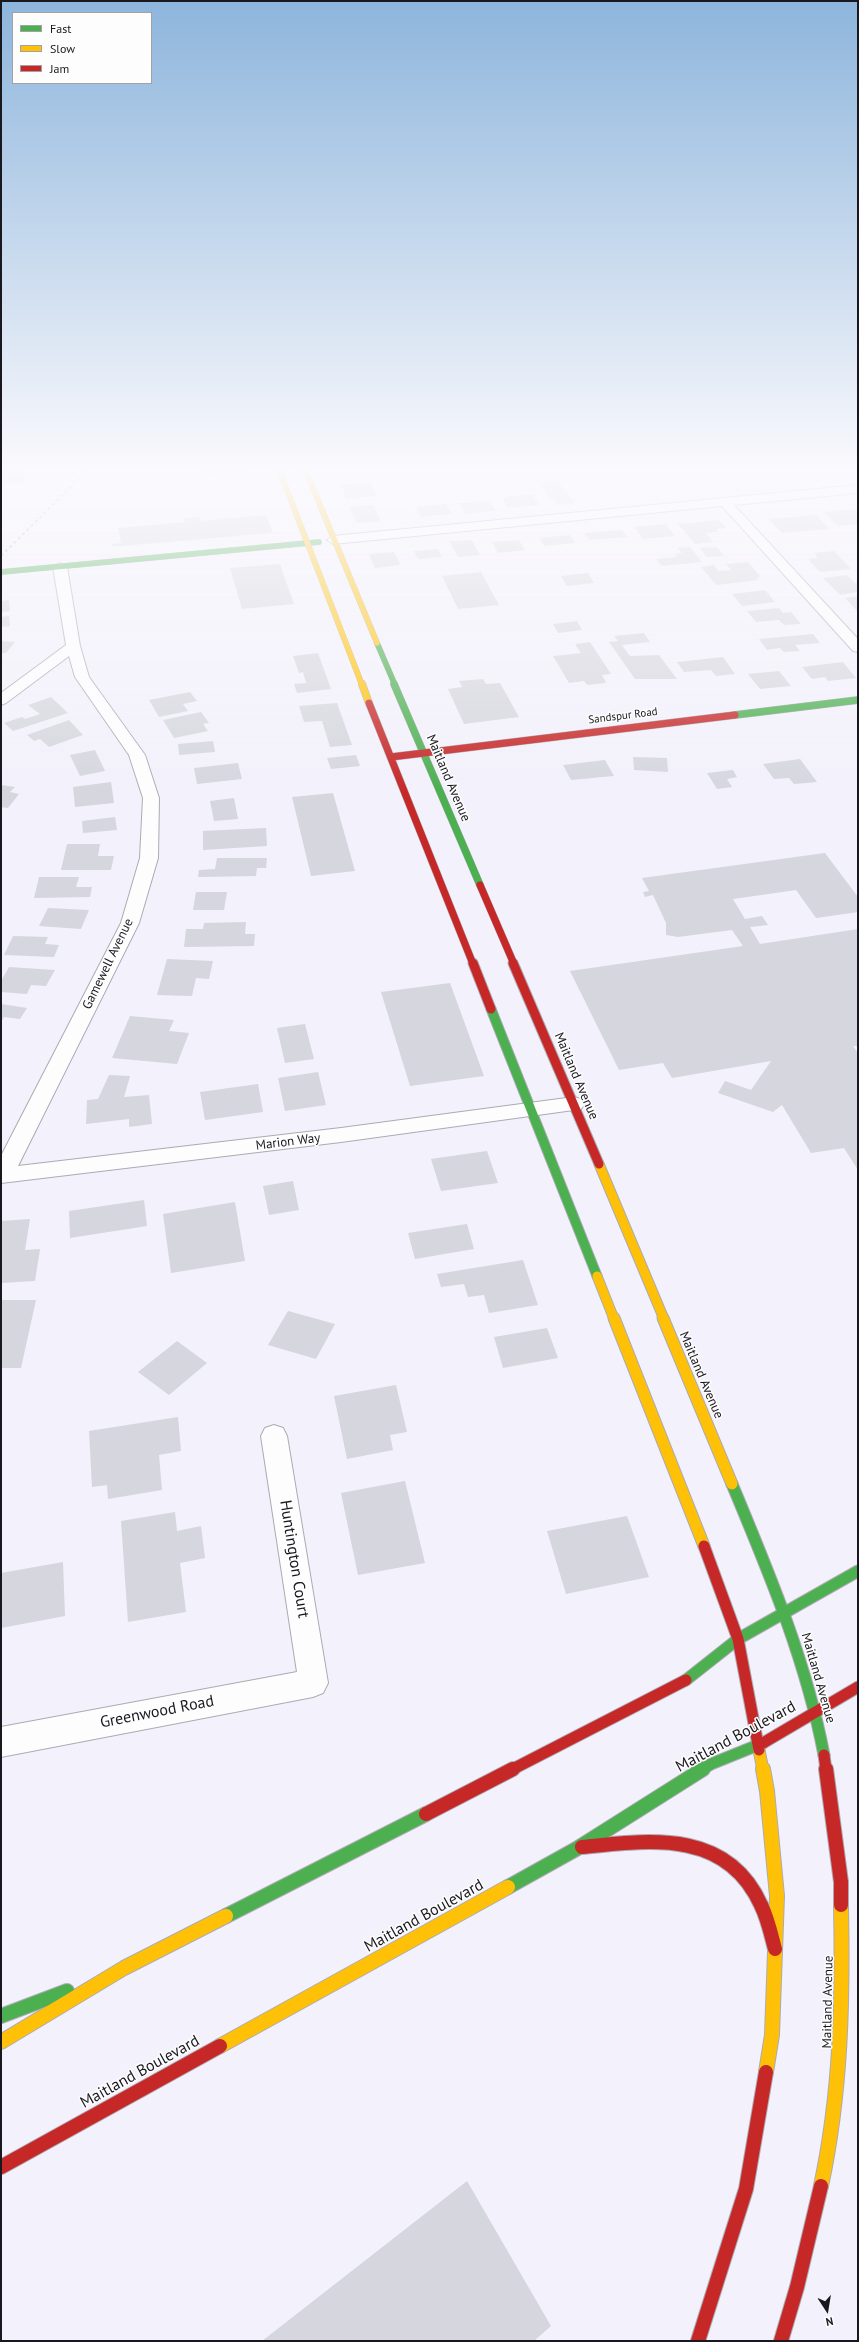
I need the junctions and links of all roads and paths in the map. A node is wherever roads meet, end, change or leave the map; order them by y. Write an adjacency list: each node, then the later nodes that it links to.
1 (61, 573): 5 (street, Gamewell Avenue)
2 (318, 573): 10 (main road)
3 (347, 573): 9 (main road, Maitland Avenue)
4 (790, 573): 6 (street)
5 (73, 646): 7 (street); 13 (street, Gamewell Avenue)
6 (858, 648)
7 (1, 700)
8 (858, 700): 9 (main road, Sandspur Road)
9 (424, 753): 10 (main road, Sandspur Road); 11 (main road, Maitland Avenue)
10 (391, 757): 12 (main road)
11 (574, 1104): 12 (street, Marion Way); 16 (main road, Maitland Avenue)
12 (531, 1108): 13 (street, Marion Way); 17 (main road)
13 (2, 1175)
14 (274, 1436): 18 (street, Huntington Court)
15 (858, 1571): 16 (main road)
16 (786, 1612): 17 (main road); 20 (main road, Maitland Avenue)
17 (738, 1639): 22 (main road); 25 (main road)
18 (313, 1683): 21 (street, Greenwood Road)
19 (858, 1687): 20 (main road, Maitland Boulevard)
20 (816, 1711): 22 (main road, Maitland Boulevard); 30 (main road, Maitland Avenue)
21 (1, 1742)
22 (760, 1745): 23 (main road, Maitland Boulevard); 24 (main road)
23 (578, 1848): 24 (main road); 28 (main road, Maitland Boulevard)
24 (775, 1949): 29 (main road)
25 (124, 1968): 26 (main road); 27 (main road)
26 (1, 2016)
27 (1, 2042)
28 (1, 2167)
29 (698, 2341)
30 (781, 2341)

